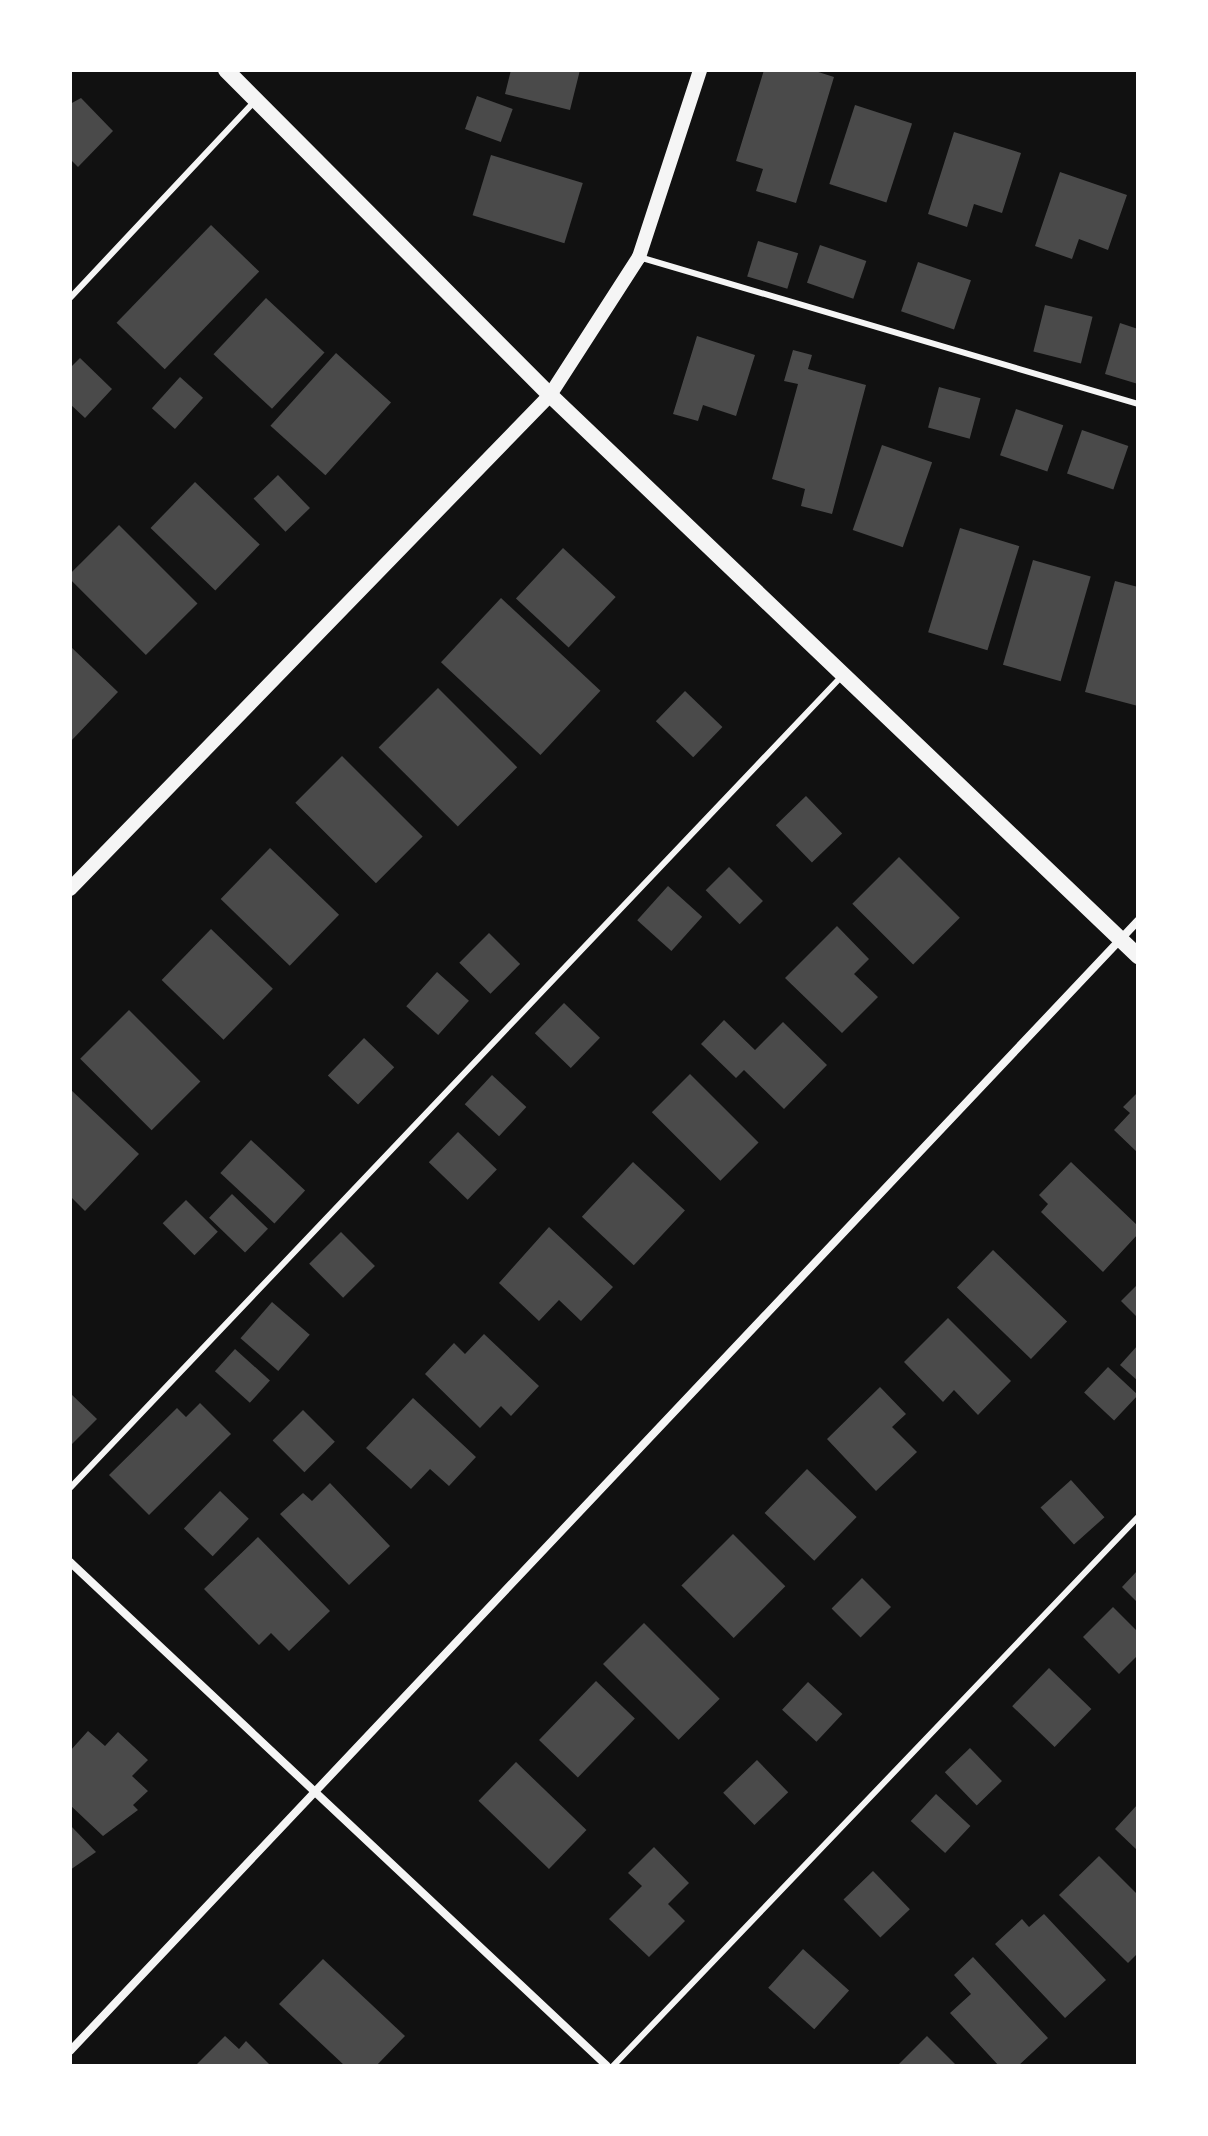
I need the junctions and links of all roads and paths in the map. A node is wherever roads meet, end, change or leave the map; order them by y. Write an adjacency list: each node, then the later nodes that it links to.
1 (226, 70): 3 (main road)
2 (700, 70): 4 (street)
3 (257, 100): 5 (lane); 6 (main road)
4 (639, 257): 6 (street); 7 (lane)
5 (70, 298)
6 (550, 395): 8 (main road); 9 (street)
7 (1138, 404)
8 (844, 673): 11 (main road); 13 (lane)
9 (70, 889)
10 (1138, 921): 11 (street)
11 (1120, 939): 12 (main road); 16 (street)
12 (1138, 956)
13 (70, 1488)
14 (1138, 1517): 18 (lane)
15 (70, 1562): 16 (street)
16 (312, 1790): 17 (street); 18 (street)
17 (70, 2051)
18 (610, 2066)

